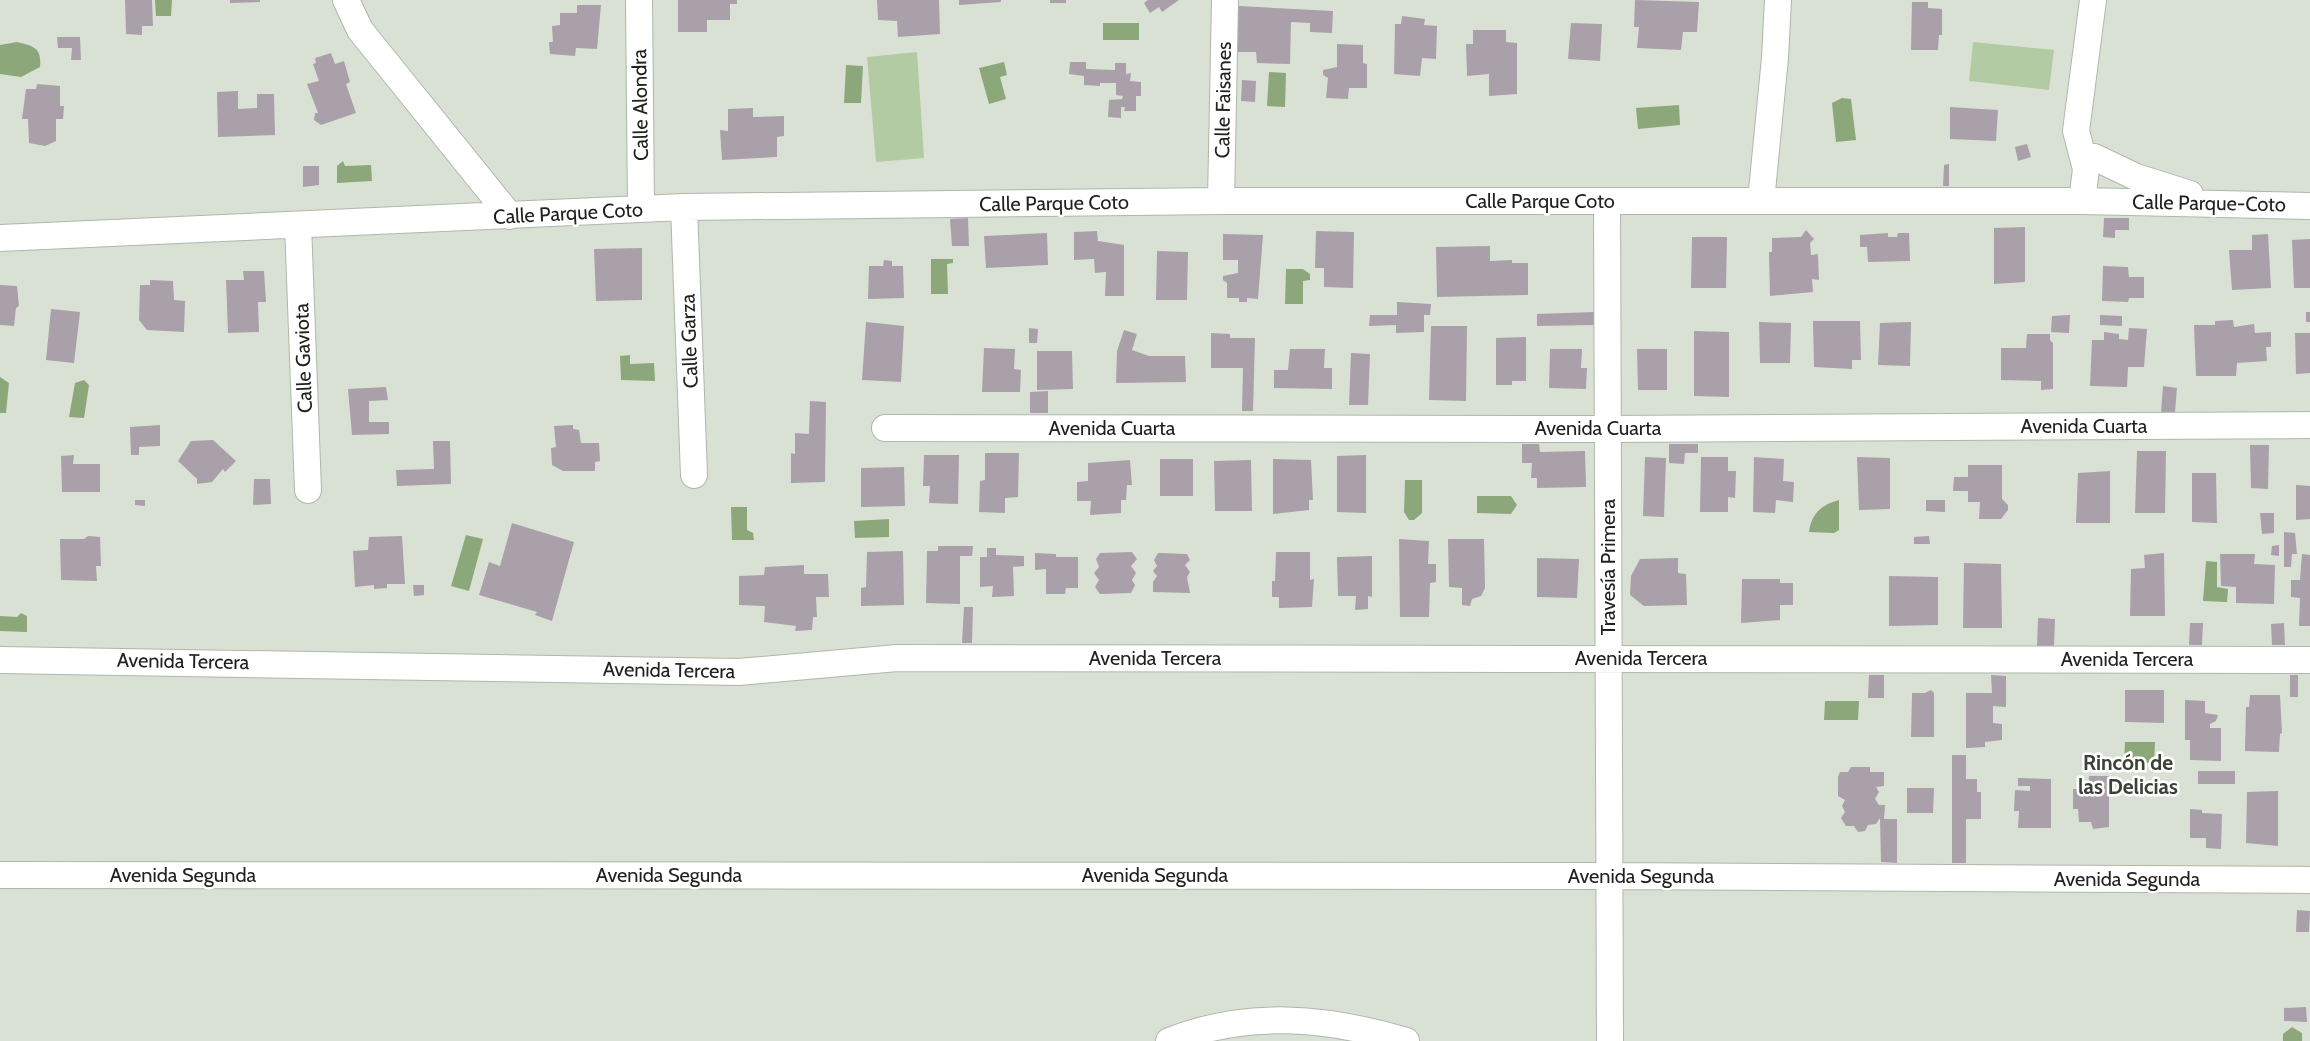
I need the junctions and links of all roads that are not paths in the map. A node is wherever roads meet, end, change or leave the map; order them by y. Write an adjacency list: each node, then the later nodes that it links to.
1 (346, 0): 17 (street)
2 (639, 0): 16 (street, Calle Alondra)
3 (1225, 0): 8 (street, Calle Faisanes)
4 (1778, 0): 10 (street)
5 (2093, 0): 6 (street)
6 (2076, 131): 7 (street); 11 (street)
7 (2094, 157): 12 (street); 13 (street)
8 (1221, 201): 9 (street, Calle Parque Coto); 15 (street, Calle Parque Coto)
9 (1607, 201): 10 (street, Calle Parque Coto); 22 (street, Travesía Primera)
10 (1761, 201): 11 (street, Calle Parque Coto)
11 (2082, 201): 12 (street, Calle Parque Coto)
12 (2108, 201): 13 (street, Calle Parque-Coto)
13 (2219, 203): 14 (street, Calle Parque-Coto)
14 (2310, 206)
15 (684, 207): 16 (street, Calle Parque Coto); 23 (street, Calle Garza)
16 (641, 209): 17 (street, Calle Parque Coto)
17 (510, 216): 18 (street, Calle Parque Coto)
18 (298, 225): 19 (street, Calle Parque Coto); 24 (street, Calle Gaviota)
19 (0, 238)
20 (2310, 425): 22 (street, Avenida Cuarta)
21 (885, 428): 22 (street, Avenida Cuarta)
22 (1608, 429): 25 (street, Travesía Primera)
23 (694, 475)
24 (308, 490)
25 (1608, 658): 26 (street, Avenida Tercera); 27 (street, Avenida Tercera); 29 (street, Travesía Primera)
26 (0, 660)
27 (2310, 660)
28 (0, 875): 29 (street, Avenida Segunda)
29 (1609, 876): 30 (street, Avenida Segunda); 33 (street, Travesía Primera)
30 (2310, 880)
31 (1168, 1041): 32 (street)
32 (1406, 1041)
33 (1610, 1041)

